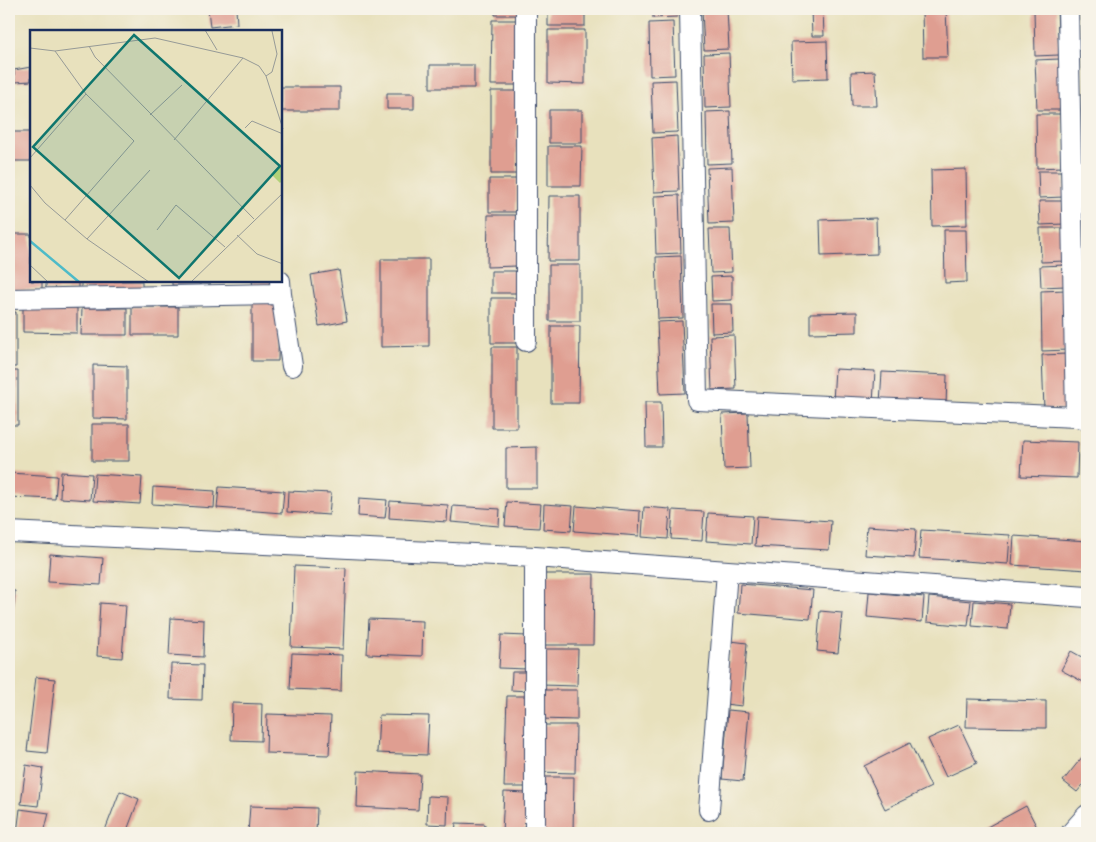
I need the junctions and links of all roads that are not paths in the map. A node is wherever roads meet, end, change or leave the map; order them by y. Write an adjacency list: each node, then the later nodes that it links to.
1 (526, 9): 6 (street)
2 (690, 9): 8 (street)
3 (1068, 9): 8 (street)
4 (281, 288): 5 (street); 7 (street)
5 (9, 298)
6 (526, 341)
7 (292, 366)
8 (1081, 418)
9 (9, 532): 10 (street)
10 (535, 557): 11 (street); 15 (street)
11 (727, 571): 12 (street); 13 (street)
12 (1087, 597)
13 (709, 810)
14 (1087, 815): 16 (street)
15 (535, 833)
16 (1071, 833)

